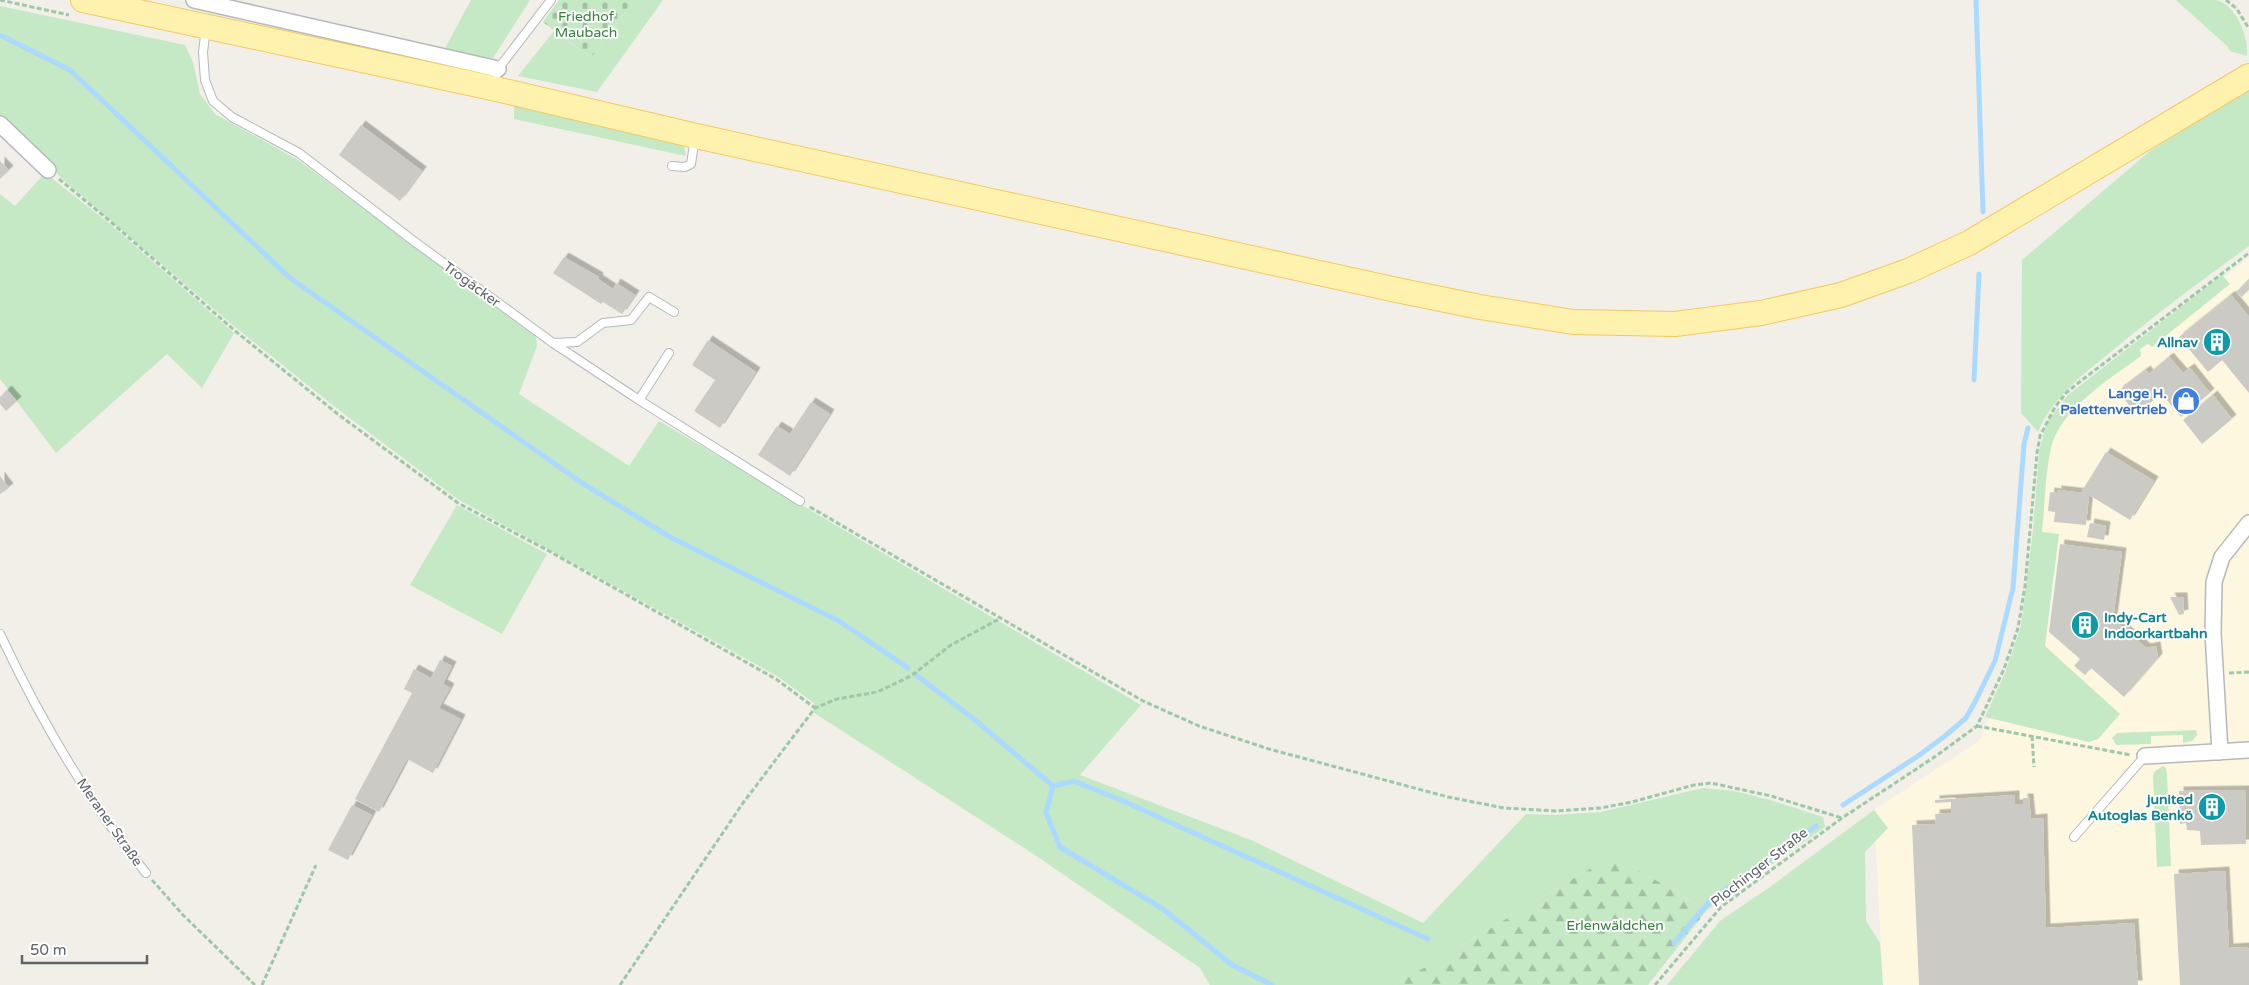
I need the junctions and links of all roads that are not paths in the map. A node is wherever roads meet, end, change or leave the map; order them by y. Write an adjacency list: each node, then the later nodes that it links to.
1 (83, 0): 4 (main road)
2 (194, 0): 6 (street)
3 (551, 0): 6 (lane)
4 (206, 26): 6 (main road); 12 (lane, Trogäcker)
5 (2249, 76): 8 (main road)
6 (495, 79): 8 (main road)
7 (0, 124): 10 (street)
8 (696, 136): 9 (lane)
9 (672, 166)
10 (48, 170)
11 (674, 312): 12 (lane)
12 (554, 343): 14 (lane, Trogäcker)
13 (669, 353): 14 (lane)
14 (639, 400): 15 (lane, Trogäcker)
15 (800, 501)
16 (2249, 523): 19 (street)
17 (0, 634): 22 (lane, Meraner Straße)
18 (2249, 750): 19 (street)
19 (2220, 752): 20 (street)
20 (2145, 756): 21 (lane)
21 (2074, 837)
22 (146, 872)

